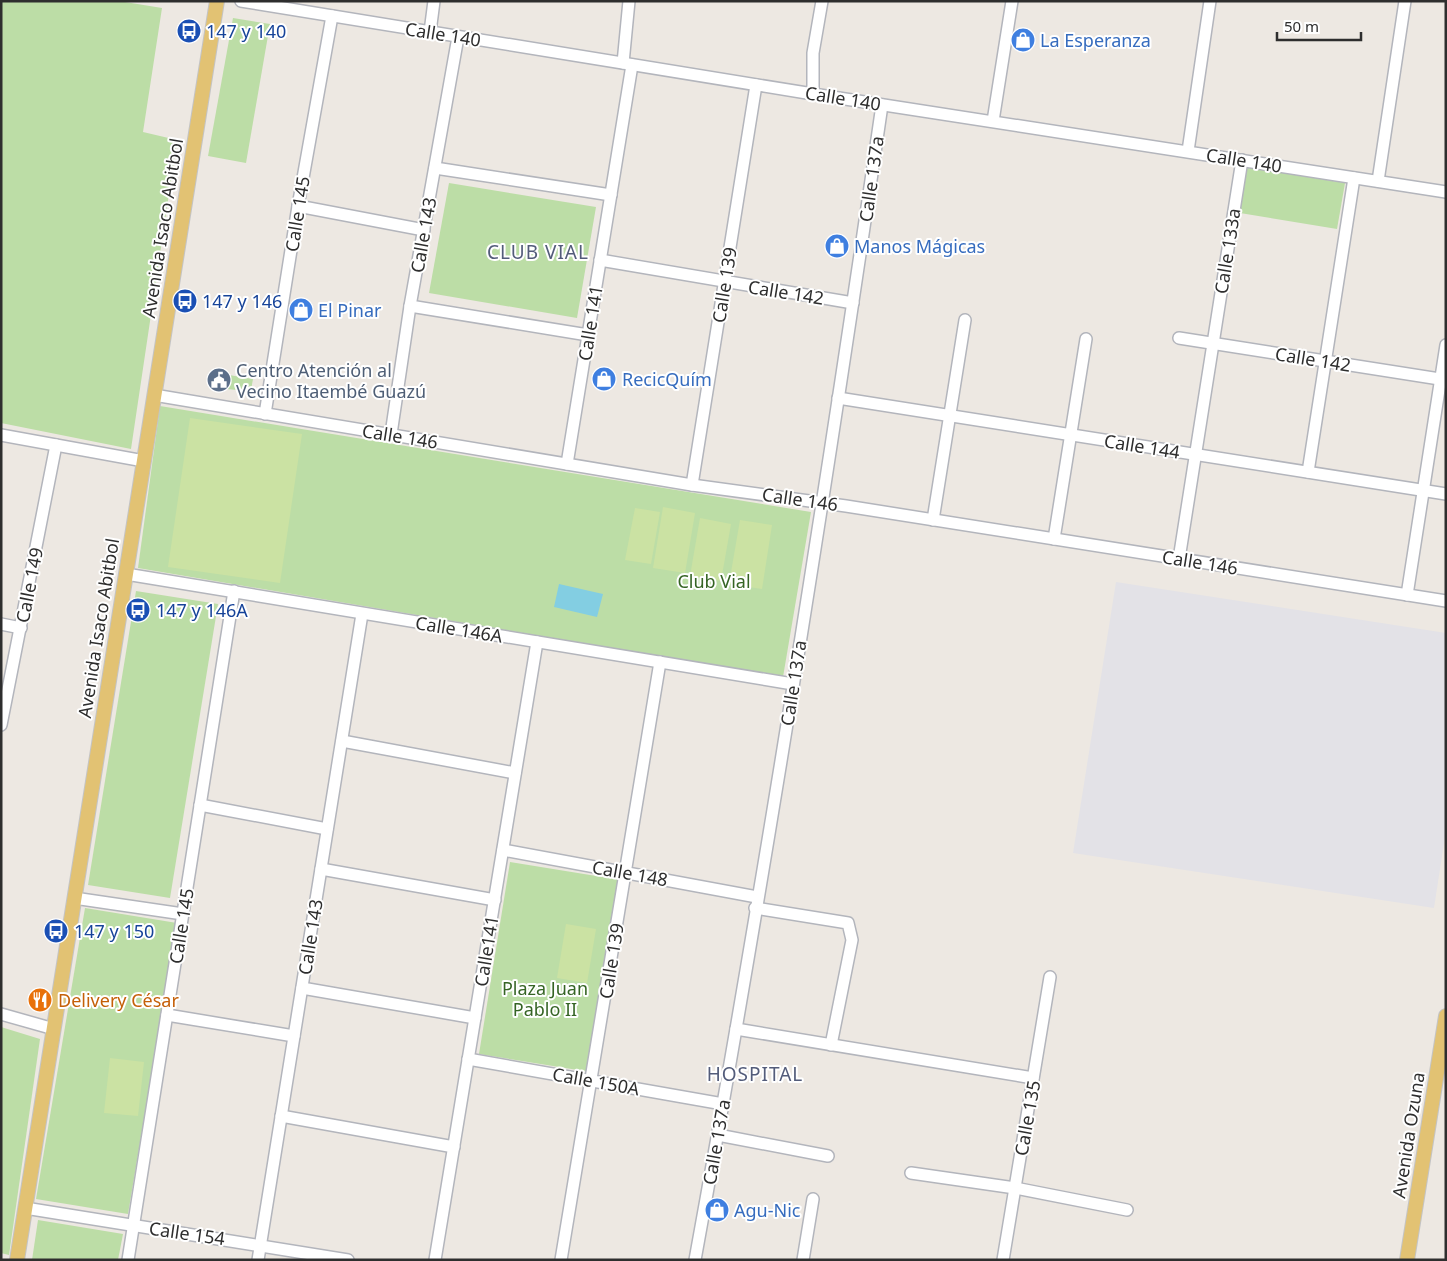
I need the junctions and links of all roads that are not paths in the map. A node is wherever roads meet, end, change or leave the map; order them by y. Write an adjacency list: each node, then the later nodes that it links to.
1 (217, 1): 38 (main road, Avenida Isaco Abitbol)
2 (241, 1): 9 (street, Calle 140)
3 (434, 1): 10 (street)
4 (630, 1): 12 (street, Calle 141)
5 (822, 1): 14 (street)
6 (1012, 1): 16 (street)
7 (1210, 1): 17 (street)
8 (1404, 1): 21 (street)
9 (332, 16): 10 (street, Calle 140); 24 (street, Calle 145)
10 (430, 32): 11 (street, Calle 140)
11 (458, 37): 12 (street, Calle 140); 19 (street, Calle 143)
12 (628, 64): 13 (street, Calle 140); 23 (street, Calle 141)
13 (756, 85): 14 (street, Calle 140); 27 (street, Calle 139)
14 (813, 94): 15 (street, Calle 140)
15 (882, 105): 16 (street, Calle 140); 28 (street, Calle 137a)
16 (992, 121): 17 (street, Calle 140)
17 (1188, 151): 18 (street, Calle 140)
18 (1242, 160): 20 (street, Calle 140); 34 (street, Calle 133a)
19 (435, 168): 23 (street); 25 (street, Calle 143)
20 (1354, 178): 21 (street, Calle 140); 36 (street)
21 (1378, 181): 22 (street, Calle 140)
22 (1446, 192)
23 (611, 195): 26 (street, Calle 141)
24 (298, 206): 25 (street); 40 (street, Calle 145)
25 (424, 230): 29 (street, Calle 143)
26 (600, 260): 27 (street, Calle 142); 31 (street, Calle 141)
27 (725, 282): 28 (street, Calle 142); 50 (street, Calle 139)
28 (853, 303): 39 (street, Calle 137a)
29 (410, 306): 31 (street); 42 (street, Calle 143)
30 (965, 320): 41 (street)
31 (588, 335): 48 (street, Calle 141)
32 (1179, 338): 34 (street, Calle 142)
33 (1086, 339): 44 (street)
34 (1213, 343): 36 (street, Calle 142); 46 (street, Calle 133a)
35 (1446, 346): 37 (street)
36 (1325, 360): 37 (street, Calle 142); 49 (street)
37 (1443, 379): 51 (street)
38 (154, 395): 40 (street, Calle 146); 47 (main road, Avenida Isaco Abitbol)
39 (838, 398): 41 (street, Calle 144); 53 (street, Calle 137a)
40 (265, 414): 42 (street, Calle 146)
41 (950, 416): 44 (street, Calle 144); 54 (street)
42 (391, 434): 48 (street, Calle 146)
43 (1, 435): 45 (street)
44 (1071, 435): 46 (street, Calle 144); 55 (street)
45 (56, 445): 47 (street); 63 (street, Calle 149)
46 (1195, 455): 49 (street, Calle 144); 56 (street, Calle 133a)
47 (144, 461): 57 (main road, Avenida Isaco Abitbol)
48 (567, 464): 50 (street, Calle 146)
49 (1308, 472): 51 (street, Calle 144)
50 (692, 485): 53 (street, Calle 146)
51 (1423, 491): 52 (street, Calle 144); 59 (street)
52 (1446, 494)
53 (821, 502): 54 (street, Calle 146); 66 (street, Calle 137a)
54 (933, 520): 55 (street, Calle 146)
55 (1054, 539): 56 (street, Calle 146)
56 (1179, 558): 59 (street, Calle 146)
57 (126, 574): 58 (street, Calle 146A); 75 (main road, Avenida Isaco Abitbol)
58 (234, 591): 61 (street, Calle 146A); 70 (street, Calle 145)
59 (1406, 595): 60 (street, Calle 146)
60 (1446, 601)
61 (362, 614): 64 (street, Calle 146A); 68 (street, Calle 143)
62 (1, 624): 63 (street)
63 (21, 628): 67 (street, Calle 149)
64 (537, 642): 65 (street, Calle 146A); 69 (street, Calle141)
65 (660, 662): 66 (street, Calle 146A); 74 (street, Calle 139)
66 (792, 684): 77 (street, Calle 137a)
67 (1, 725)
68 (342, 741): 69 (street); 71 (street, Calle 143)
69 (515, 773): 72 (street, Calle141)
70 (200, 805): 71 (street); 78 (street, Calle 145)
71 (328, 829): 73 (street, Calle 143)
72 (503, 850): 74 (street, Calle 148); 76 (street, Calle141)
73 (321, 869): 76 (street); 80 (street, Calle 143)
74 (625, 873): 77 (street, Calle 148); 92 (street, Calle 139)
75 (74, 898): 78 (street); 85 (main road, Avenida Isaco Abitbol)
76 (494, 900): 84 (street, Calle141)
77 (756, 902): 86 (street, Calle 137a); 89 (street, Calle 148)
78 (183, 914): 82 (street, Calle 145)
79 (1050, 977): 91 (street, Calle 135)
80 (302, 988): 84 (street); 87 (street, Calle 143)
81 (1, 1014): 85 (street)
82 (167, 1014): 87 (street); 103 (street, Calle 145)
83 (1446, 1016): 88 (main road, Avenida Ozuna)
84 (475, 1018): 90 (street, Calle141)
85 (54, 1029): 101 (main road, Avenida Isaco Abitbol)
86 (736, 1029): 89 (street); 93 (street, Calle 137a)
87 (294, 1036): 94 (street, Calle 143)
88 (1444, 1038): 114 (main road, Avenida Ozuna)
89 (831, 1045): 91 (street)
90 (468, 1059): 92 (street, Calle 150A); 96 (street, Calle141)
91 (1033, 1078): 99 (street, Calle 135)
92 (591, 1081): 93 (street, Calle 150A); 110 (street, Calle 139)
93 (723, 1104): 95 (street, Calle 137a)
94 (281, 1116): 96 (street); 104 (street, Calle 143)
95 (718, 1135): 97 (street); 111 (street, Calle 137a)
96 (454, 1147): 109 (street, Calle141)
97 (828, 1156)
98 (911, 1173): 99 (street)
99 (1015, 1188): 102 (street); 113 (street, Calle 135)
100 (813, 1199): 112 (street)
101 (26, 1208): 103 (street, Calle 154); 105 (main road, Avenida Isaco Abitbol)
102 (1127, 1210)
103 (134, 1226): 104 (street, Calle 154); 106 (street, Calle 145)
104 (260, 1244): 107 (street, Calle 143); 108 (street, Calle 154)
105 (17, 1260)
106 (128, 1260)
107 (258, 1260)
108 (348, 1260)
109 (435, 1260)
110 (562, 1260)
111 (695, 1260)
112 (803, 1260)
113 (1003, 1260)
114 (1406, 1260)

